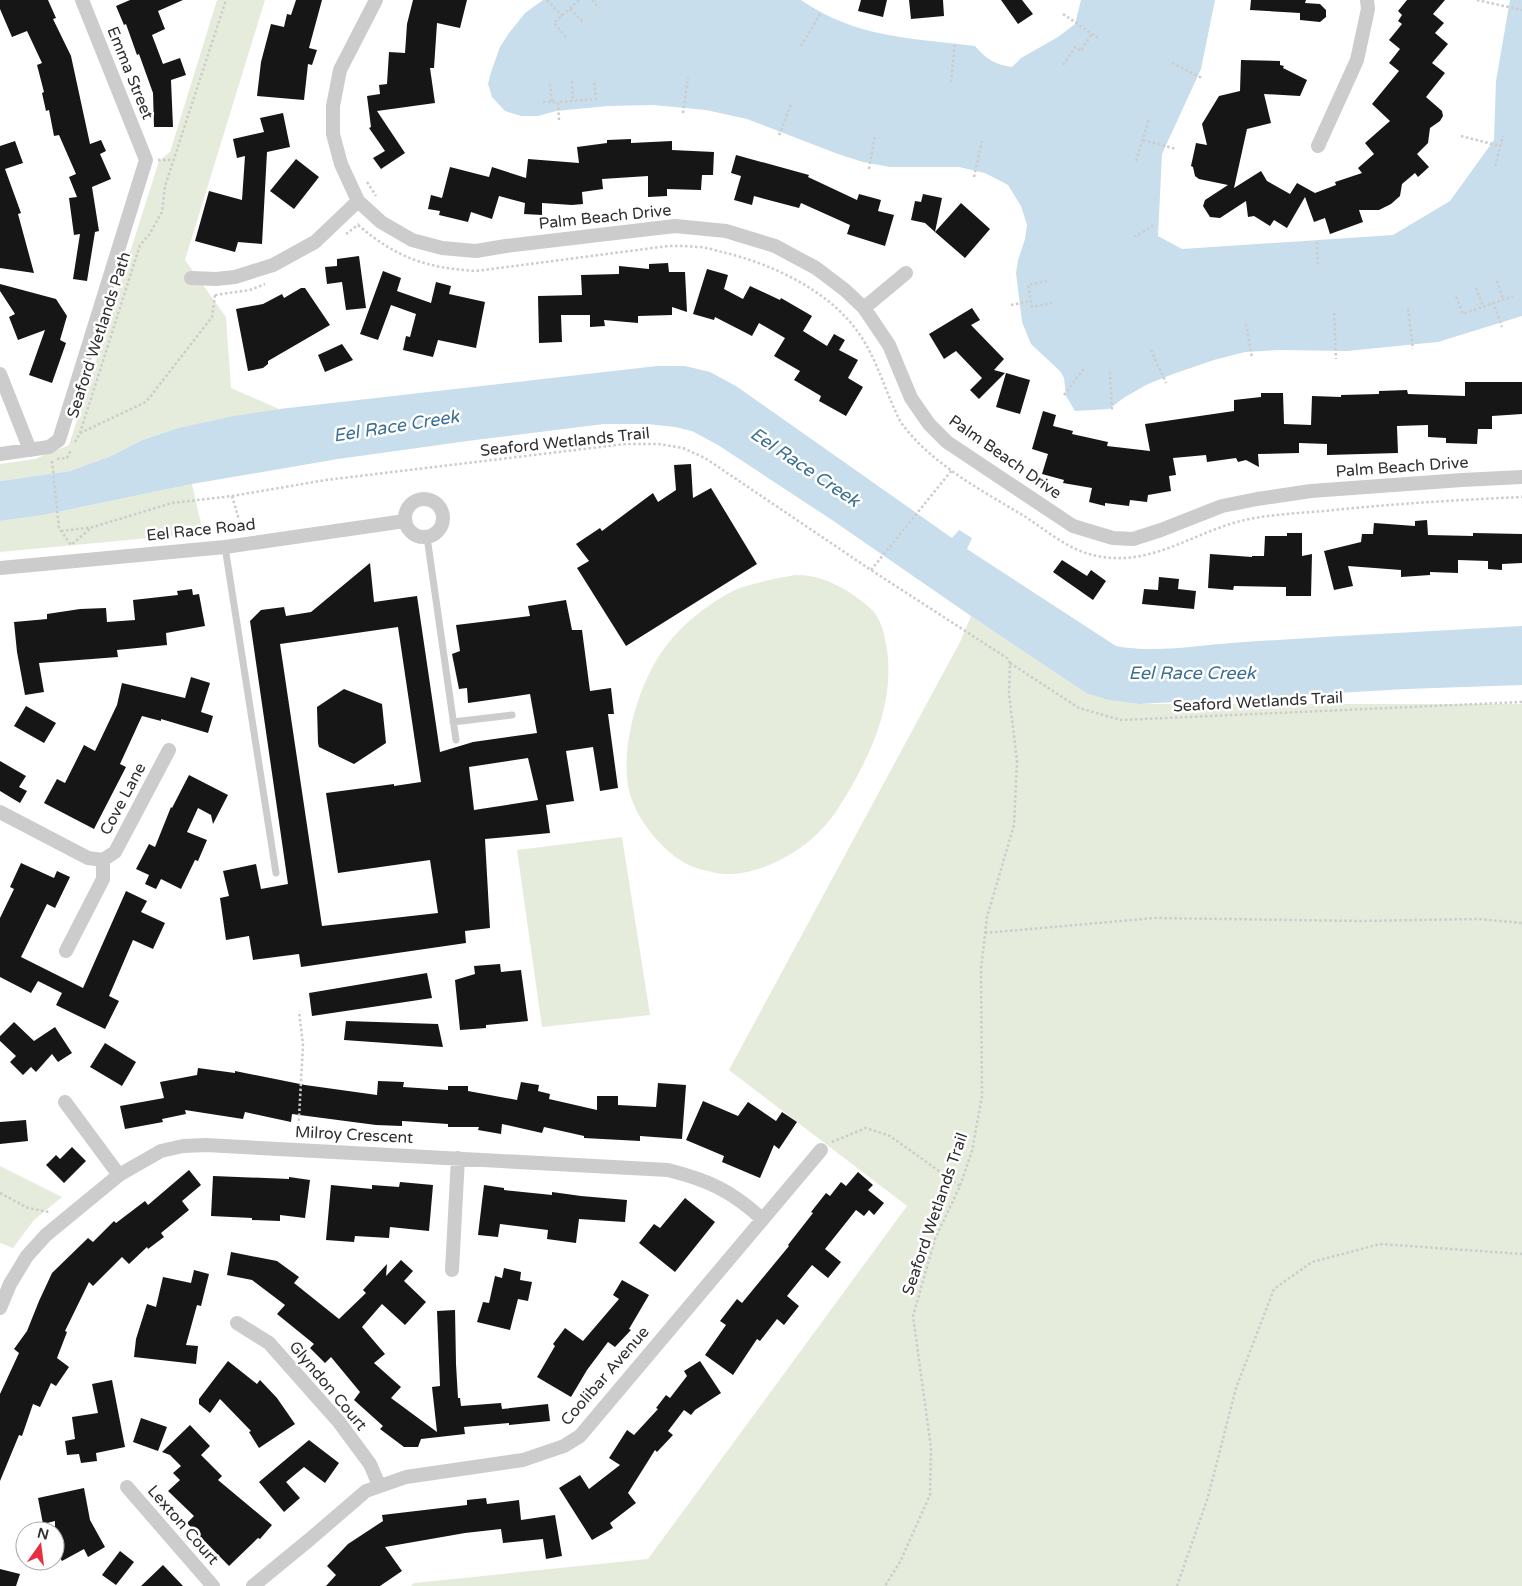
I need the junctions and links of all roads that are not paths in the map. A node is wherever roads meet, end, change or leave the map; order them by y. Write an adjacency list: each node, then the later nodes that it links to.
1 (82, 0): 10 (street, Emma Street)
2 (376, 0): 5 (street, Palm Beach Drive)
3 (1367, 0): 4 (street)
4 (1318, 146)
5 (358, 201): 7 (street); 8 (street, Palm Beach Drive)
6 (906, 273): 8 (street)
7 (191, 278)
8 (864, 308): 12 (street, Palm Beach Drive)
9 (0, 374): 10 (street)
10 (30, 450): 11 (street)
11 (0, 454)
12 (1522, 477)
13 (405, 521): 14 (street); 14 (street); 15 (street, Eel Race Road)
14 (427, 537): 18 (lane)
15 (225, 546): 16 (street, Eel Race Road); 23 (lane)
16 (0, 568)
17 (512, 715): 18 (lane)
18 (453, 722): 19 (lane)
19 (456, 740)
20 (169, 750): 22 (street, Cove Lane)
21 (0, 812): 22 (street, Cove Lane)
22 (103, 860): 24 (street, Cove Lane)
23 (276, 873)
24 (66, 951)
25 (65, 1102): 28 (street)
26 (826, 1146): 29 (street, Coolibar Avenue)
27 (458, 1158): 28 (street, Milroy Crescent); 29 (street, Milroy Crescent); 30 (street)
28 (119, 1175): 31 (street, Milroy Crescent)
29 (762, 1219): 33 (street, Coolibar Avenue)
30 (452, 1270)
31 (0, 1308)
32 (237, 1323): 33 (street, Glyndon Court)
33 (379, 1485): 36 (street, Coolibar Avenue)
34 (127, 1487): 35 (street, Lexton Court)
35 (213, 1586)
36 (253, 1586)

